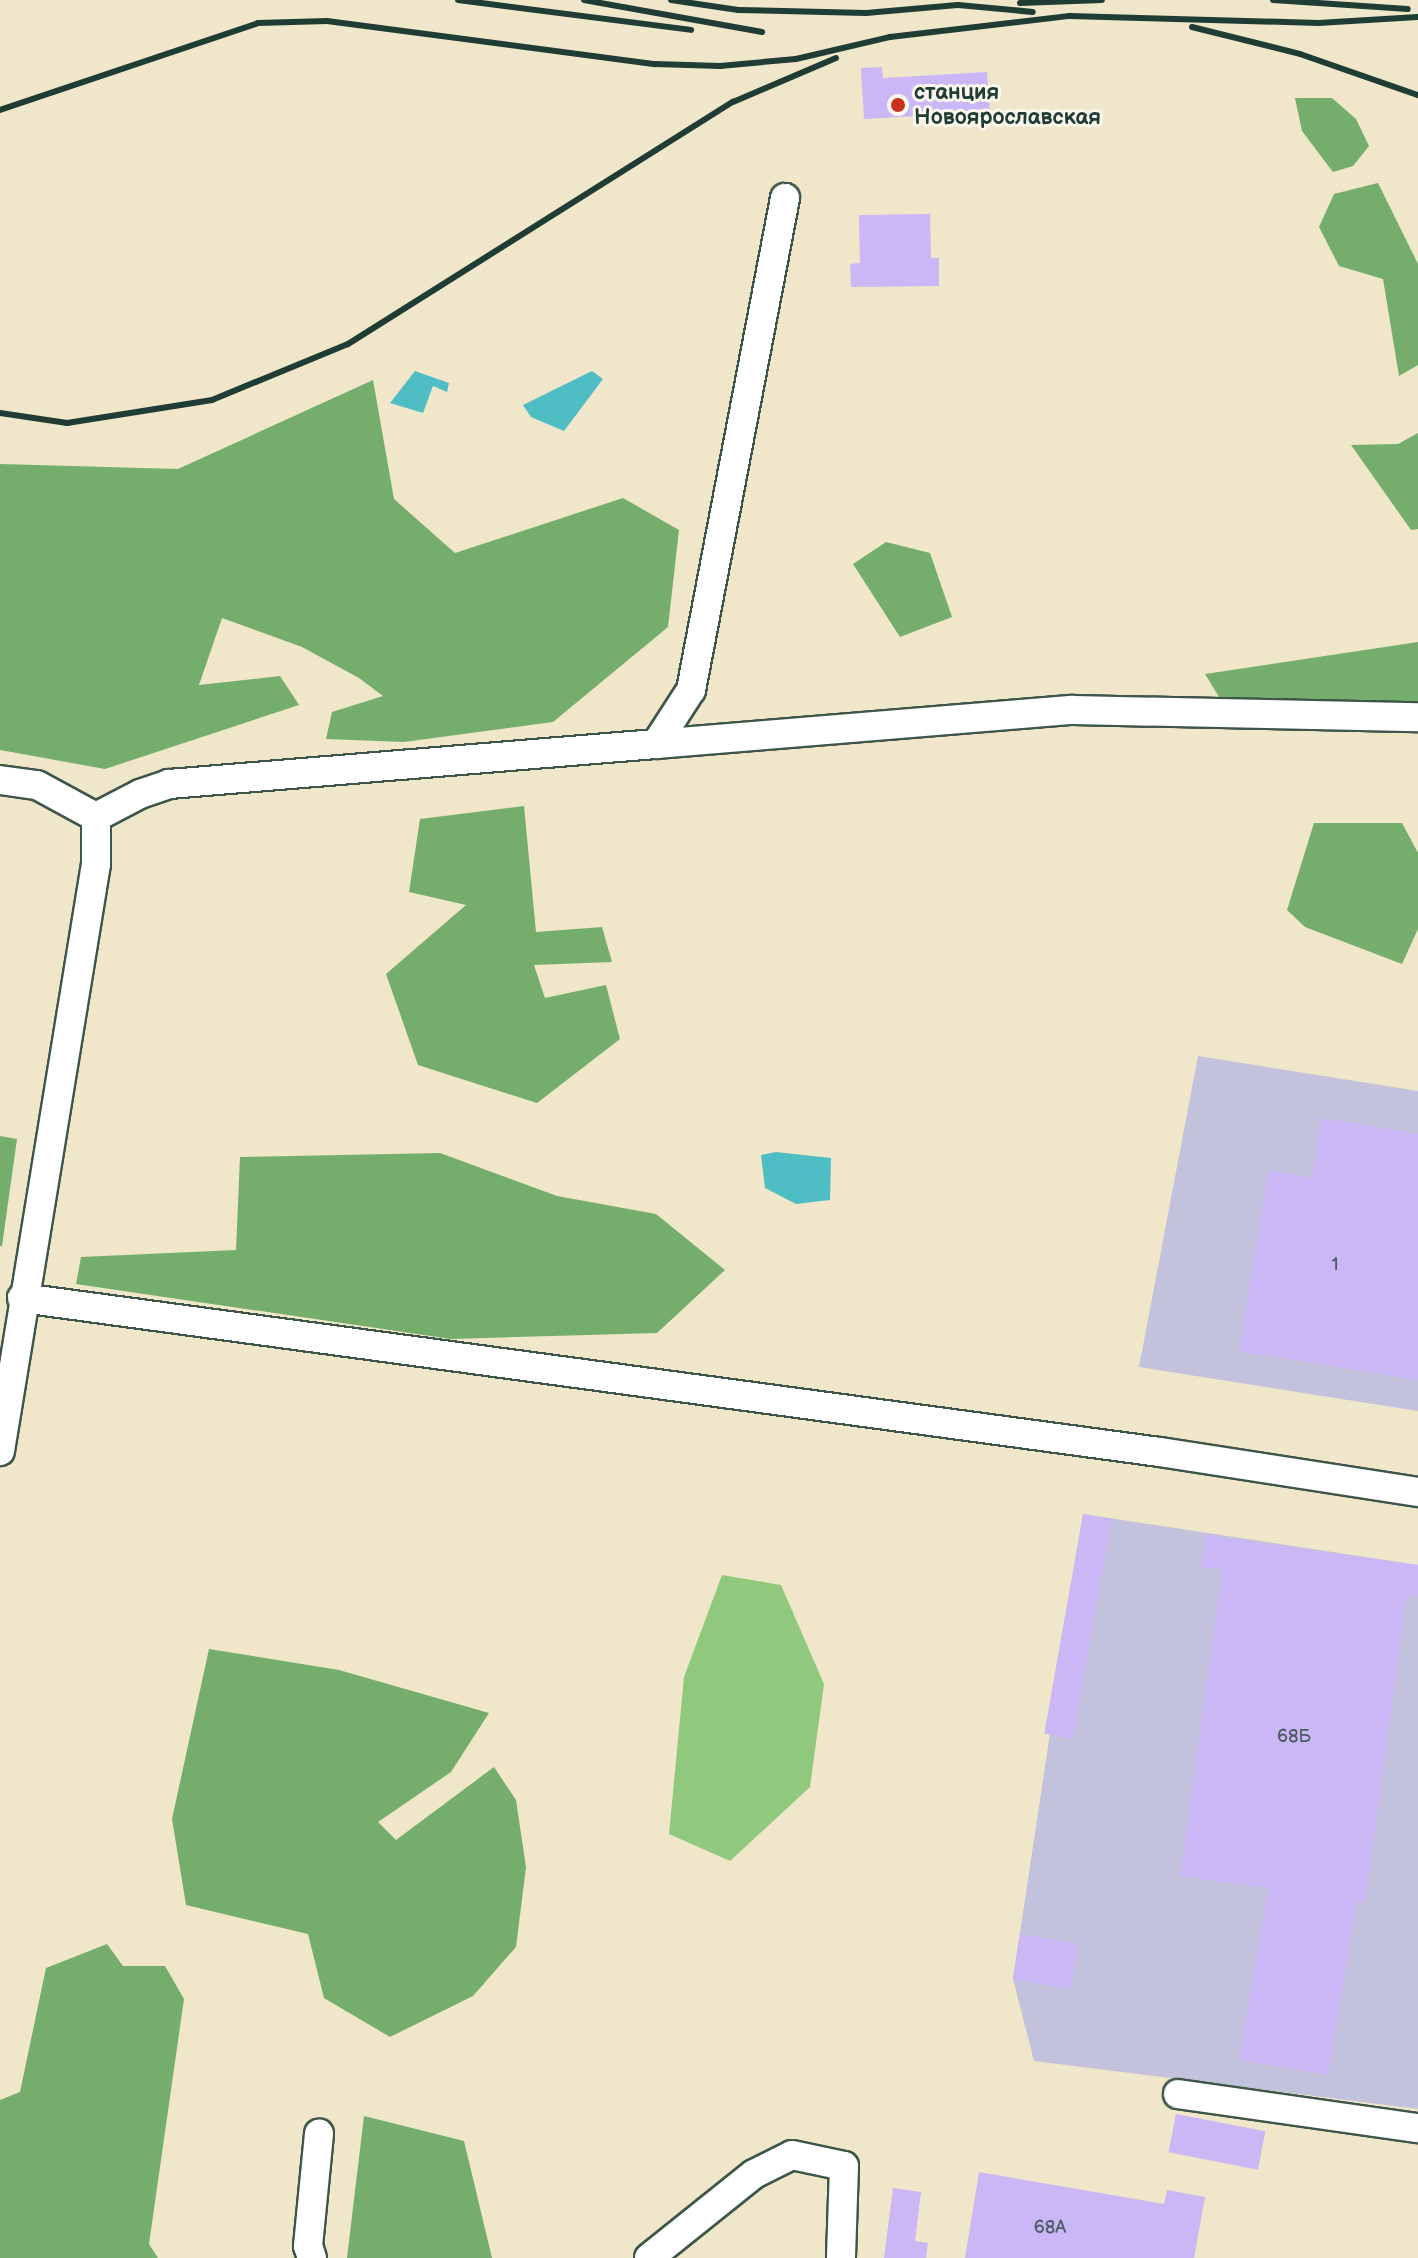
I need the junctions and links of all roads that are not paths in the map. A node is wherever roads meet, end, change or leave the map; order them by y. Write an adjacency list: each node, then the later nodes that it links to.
1 (785, 198): 3 (street)
2 (1418, 717): 3 (street)
3 (656, 744): 5 (street)
4 (0, 780): 5 (street)
5 (96, 817): 6 (street)
6 (22, 1298): 7 (street); 8 (street)
7 (0, 1451)
8 (1418, 1492)
9 (1178, 2094): 10 (street)
10 (1418, 2128)
11 (319, 2134): 12 (street)
12 (312, 2258)
13 (649, 2258): 14 (street)
14 (841, 2258)

